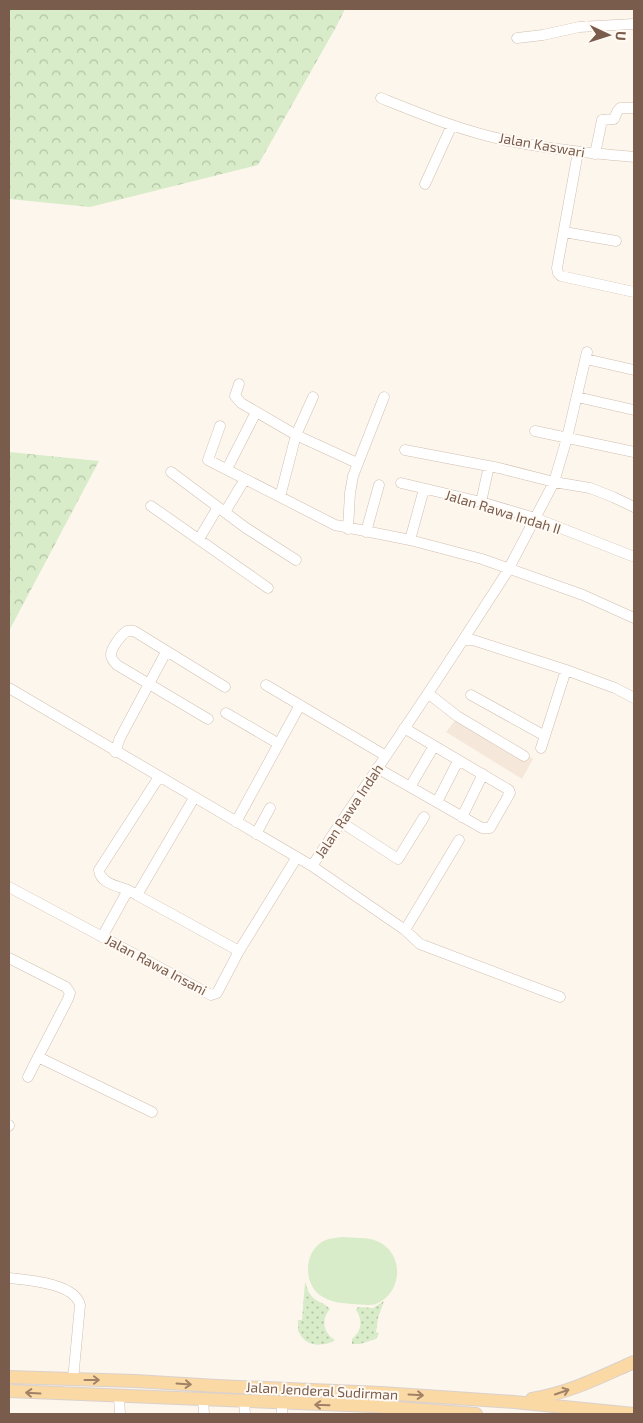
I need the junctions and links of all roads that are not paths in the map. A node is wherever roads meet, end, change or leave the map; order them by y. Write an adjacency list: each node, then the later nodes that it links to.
1 (634, 24): 2 (street)
2 (517, 38)
3 (381, 98): 5 (street, Jalan Kaswari)
4 (634, 108): 7 (street)
5 (452, 125): 6 (street, Jalan Kaswari); 9 (street)
6 (578, 152): 7 (street, Jalan Kaswari); 10 (street)
7 (595, 154): 8 (street, Jalan Kaswari)
8 (634, 157)
9 (425, 184)
10 (564, 232): 11 (street); 12 (street)
11 (616, 240)
12 (634, 292)
13 (634, 370): 15 (street, Jalan Rawa Indah)
14 (239, 384): 19 (street)
15 (578, 396): 18 (street); 23 (street, Jalan Rawa Indah)
16 (313, 397): 22 (street)
17 (384, 397): 26 (street)
18 (634, 410)
19 (256, 412): 22 (street); 28 (street)
20 (220, 426): 28 (street)
21 (534, 431): 23 (street)
22 (296, 436): 26 (street); 35 (street)
23 (568, 438): 25 (street); 31 (street, Jalan Rawa Indah)
24 (405, 450): 27 (street)
25 (634, 452)
26 (357, 463): 41 (street)
27 (489, 466): 31 (street); 36 (street)
28 (227, 470): 30 (street)
29 (171, 472): 39 (street)
30 (245, 479): 35 (street); 39 (street)
31 (554, 482): 38 (street); 40 (street, Jalan Rawa Indah)
32 (402, 483): 34 (street, Jalan Rawa Indah II)
33 (379, 485): 42 (street)
34 (424, 489): 36 (street, Jalan Rawa Indah II); 44 (street)
35 (280, 497): 41 (street)
36 (481, 502): 40 (street, Jalan Rawa Indah II)
37 (151, 506): 43 (street)
38 (634, 507)
39 (222, 509): 43 (street); 46 (street)
40 (536, 518): 45 (street, Jalan Rawa Indah II); 47 (street, Jalan Rawa Indah)
41 (348, 529): 42 (street)
42 (366, 532): 44 (street)
43 (199, 539): 48 (street)
44 (410, 540): 47 (street)
45 (632, 556)
46 (296, 560)
47 (509, 568): 49 (street); 50 (street, Jalan Rawa Indah)
48 (268, 588)
49 (634, 618)
50 (463, 640): 52 (street); 57 (street, Jalan Rawa Indah)
51 (166, 652): 53 (street); 53 (street); 55 (street)
52 (566, 670): 59 (street); 64 (street)
53 (149, 685): 62 (street); 68 (street)
54 (266, 685): 60 (street)
55 (225, 687)
56 (9, 688): 68 (street, Jalan Rawa Indah)
57 (429, 694): 63 (street, Jalan Rawa Indah); 70 (street)
58 (471, 696): 64 (street)
59 (634, 698)
60 (300, 705): 65 (street); 69 (street)
61 (226, 713): 65 (street)
62 (208, 719)
63 (404, 728): 66 (street); 69 (street, Jalan Rawa Indah)
64 (545, 736): 67 (street)
65 (279, 744): 81 (street)
66 (434, 746): 71 (street); 75 (street)
67 (541, 748)
68 (115, 752): 74 (street, Jalan Rawa Indah)
69 (386, 756): 72 (street, Jalan Rawa Indah)
70 (524, 756)
71 (458, 761): 73 (street); 77 (street)
72 (377, 768): 75 (street); 82 (street, Jalan Rawa Indah)
73 (483, 774): 80 (street); 80 (street)
74 (158, 777): 76 (street, Jalan Rawa Indah); 88 (street)
75 (410, 787): 77 (street)
76 (194, 798): 81 (street, Jalan Rawa Indah); 89 (street)
77 (437, 802): 80 (street)
78 (270, 808): 83 (street)
79 (424, 817): 82 (street)
80 (462, 817)
81 (236, 822): 83 (street, Jalan Rawa Indah)
82 (341, 822): 86 (street, Jalan Rawa Indah)
83 (256, 834): 85 (street, Jalan Rawa Indah)
84 (459, 840): 90 (street)
85 (297, 858): 86 (street, Jalan Rawa Indah); 92 (street, Jalan Rawa Insani)
86 (312, 866): 90 (street)
87 (9, 887): 91 (street, Jalan Rawa Insani)
88 (128, 890): 89 (street); 91 (street)
89 (137, 895): 92 (street)
90 (405, 930): 94 (street)
91 (102, 937): 92 (street, Jalan Rawa Insani)
92 (239, 951)
93 (9, 958): 95 (street)
94 (560, 997)
95 (38, 1057): 96 (street); 97 (street)
96 (28, 1077)
97 (152, 1112)
98 (9, 1278): 101 (street)
99 (634, 1362): 108 (main road, one-way to 99)
100 (9, 1377): 101 (main road, Jalan Jenderal Sudirman)
101 (73, 1380): 102 (main road, Jalan Jenderal Sudirman, one-way to 102)
102 (135, 1381): 105 (main road); 108 (main road, Jalan Jenderal Sudirman, one-way to 108)
103 (9, 1391): 104 (main road, Jalan Jenderal Sudirman, one-way to 103)
104 (119, 1397): 105 (main road, Jalan Jenderal Sudirman); 111 (street)
105 (134, 1397): 106 (main road, Jalan Jenderal Sudirman)
106 (203, 1400): 107 (main road, Jalan Jenderal Sudirman); 112 (street)
107 (244, 1401): 109 (main road, Jalan Jenderal Sudirman); 113 (street)
108 (514, 1402): 115 (main road, Jalan Jenderal Sudirman)
109 (282, 1409): 110 (main road, Jalan Jenderal Sudirman, one-way to 109)
110 (433, 1412): 114 (main road, Jalan Jenderal Sudirman)
111 (120, 1414)
112 (204, 1414)
113 (245, 1414)
114 (476, 1414)
115 (634, 1414)

